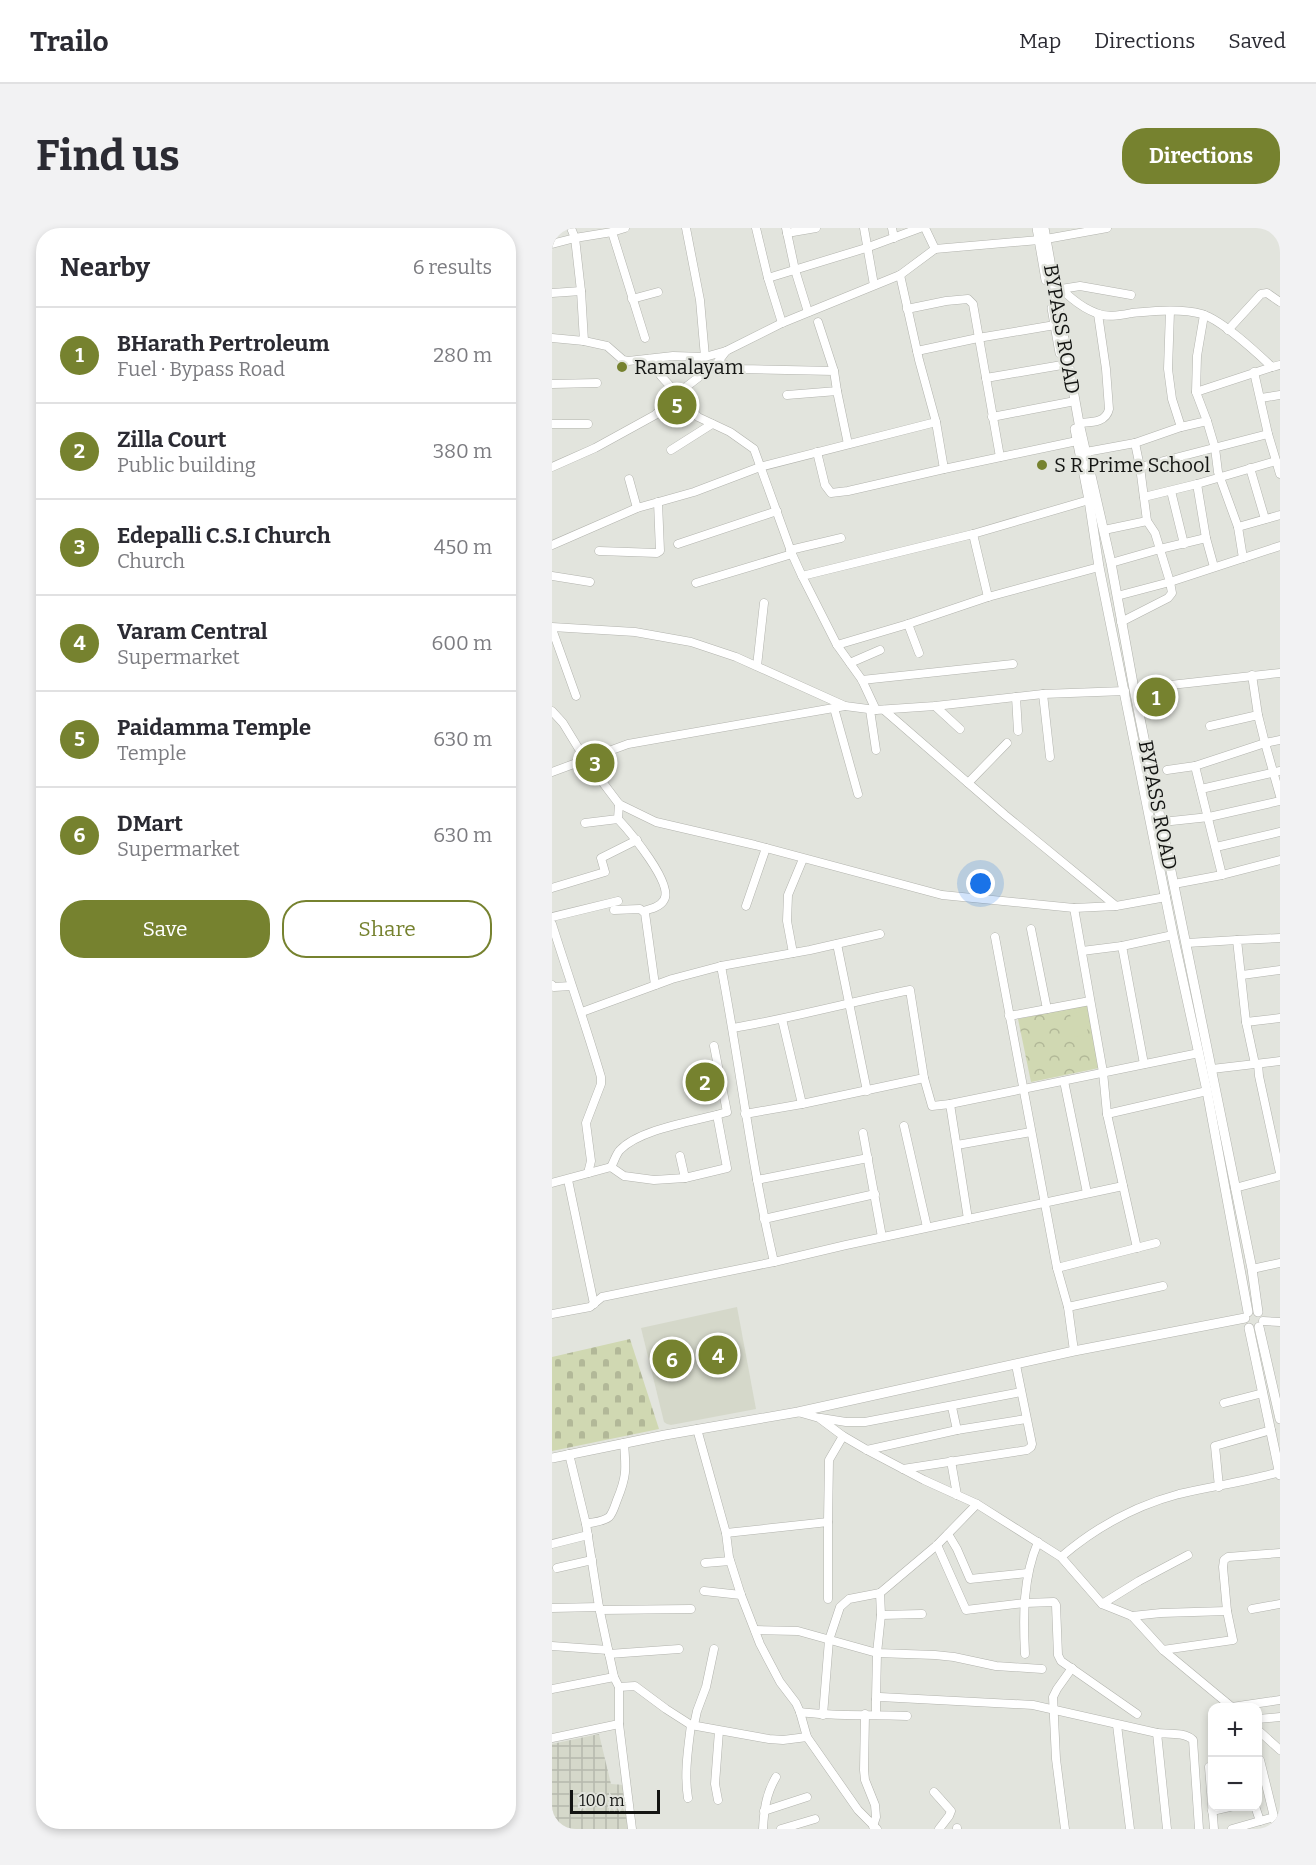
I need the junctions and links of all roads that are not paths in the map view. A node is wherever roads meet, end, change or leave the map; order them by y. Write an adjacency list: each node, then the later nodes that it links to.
1 (572, 228): 15 (street)
2 (625, 228): 14 (street)
3 (686, 228): 48 (street)
4 (756, 228): 23 (street)
5 (816, 228): 13 (street)
6 (864, 228): 19 (street)
7 (892, 228): 16 (street)
8 (920, 228): 16 (street)
9 (926, 228): 20 (street)
10 (1037, 228): 17 (main road, BYPASS ROAD)
11 (1044, 228): 17 (main road, BYPASS ROAD)
12 (1107, 228): 17 (street)
13 (786, 231): 21 (street)
14 (612, 232): 15 (street); 31 (street)
15 (575, 238): 18 (street); 27 (street)
16 (894, 238): 19 (street)
17 (1043, 240): 20 (street); 24 (main road, BYPASS ROAD); 40 (main road, BYPASS ROAD)
18 (552, 244)
19 (866, 248): 21 (street); 25 (street)
20 (935, 249): 22 (street)
21 (795, 270): 23 (street); 35 (street)
22 (900, 275): 25 (street); 33 (street)
23 (768, 278): 39 (street)
24 (1052, 279): 26 (street); 68 (main road, BYPASS ROAD)
25 (874, 285): 35 (street)
26 (1061, 289): 30 (street); 36 (street)
27 (581, 291): 29 (street); 45 (street)
28 (658, 292): 31 (street)
29 (552, 293)
30 (1131, 296)
31 (632, 299): 43 (street)
32 (1280, 302): 41 (street)
33 (908, 309): 44 (street); 47 (street)
34 (1170, 311): 36 (street); 37 (street); 72 (street)
35 (808, 312): 39 (street)
36 (1098, 314): 68 (street)
37 (1204, 315): 41 (street); 59 (street)
38 (818, 322): 53 (street)
39 (782, 323): 46 (street)
40 (1055, 325): 44 (street); 51 (main road, BYPASS ROAD)
41 (1228, 330): 52 (street)
42 (552, 338): 45 (street)
43 (645, 338)
44 (978, 338): 47 (street); 55 (street)
45 (584, 340): 49 (street)
46 (726, 351): 48 (street); 50 (street)
47 (916, 351): 67 (street)
48 (705, 357): 49 (street)
49 (649, 359): 60 (street)
50 (717, 363): 53 (street); 60 (street)
51 (1062, 365): 55 (street); 64 (main road, BYPASS ROAD)
52 (1276, 366): 54 (street)
53 (834, 371): 58 (street)
54 (1254, 372): 59 (street); 63 (street)
55 (986, 378): 65 (street)
56 (597, 383): 57 (street)
57 (552, 384)
58 (837, 391): 61 (street); 76 (street)
59 (1196, 392): 66 (street)
60 (677, 394): 71 (street); 83 (street)
61 (787, 395)
62 (1280, 395): 63 (street)
63 (1261, 399): 73 (street)
64 (1070, 402): 65 (street); 74 (main road, BYPASS ROAD)
65 (993, 417): 81 (street)
66 (1207, 421): 72 (street); 77 (street)
67 (936, 422): 76 (street); 87 (street)
68 (1079, 423): 80 (main road, BYPASS ROAD)
69 (552, 424): 70 (street)
70 (588, 424)
71 (712, 424): 78 (street); 85 (street)
72 (1181, 427): 75 (street)
73 (1268, 434): 77 (street); 82 (street)
74 (1077, 441): 81 (street); 94 (main road, BYPASS ROAD)
75 (1135, 443): 80 (street); 84 (street)
76 (848, 444): 79 (street)
77 (1215, 448): 84 (street); 89 (street)
78 (671, 450)
79 (817, 452): 85 (street); 87 (street)
80 (1086, 452): 102 (main road, BYPASS ROAD)
81 (1000, 457): 87 (street)
82 (1276, 461): 86 (street); 88 (street)
83 (552, 467)
84 (1140, 467): 93 (street)
85 (760, 468): 95 (street); 97 (street)
86 (1250, 468): 89 (street); 99 (street)
87 (944, 469)
88 (1280, 474)
89 (1220, 478): 91 (street); 101 (street)
90 (629, 479): 96 (street)
91 (1197, 484): 92 (street); 105 (street)
92 (1171, 491): 93 (street); 107 (street)
93 (1144, 497): 100 (street)
94 (1089, 500): 103 (street); 115 (main road, BYPASS ROAD)
95 (658, 502): 96 (street); 111 (street)
96 (637, 508): 108 (street)
97 (777, 512): 106 (street); 112 (street)
98 (1280, 515): 99 (street)
99 (1265, 519): 101 (street)
100 (1147, 521): 102 (street); 110 (street)
101 (1238, 527): 113 (street)
102 (1104, 530): 114 (main road, BYPASS ROAD)
103 (972, 534): 118 (street); 123 (street)
104 (841, 538): 112 (street)
105 (1206, 538): 107 (street); 116 (street)
106 (678, 544)
107 (1184, 544): 110 (street)
108 (552, 545)
109 (1280, 546): 113 (street)
110 (1160, 549): 114 (street); 120 (street)
111 (599, 551)
112 (791, 552): 118 (street); 121 (street)
113 (1243, 558): 116 (street)
114 (1111, 563): 122 (main road, BYPASS ROAD)
115 (1099, 567): 123 (street); 137 (main road, BYPASS ROAD)
116 (1214, 567): 120 (street)
117 (552, 576): 119 (street)
118 (802, 576): 128 (street)
119 (590, 582)
120 (1170, 582): 122 (street); 125 (street)
121 (696, 584)
122 (1117, 596): 125 (main road, BYPASS ROAD)
123 (987, 597): 126 (street)
124 (764, 603): 133 (street)
125 (1121, 622): 137 (main road, BYPASS ROAD)
126 (908, 624): 128 (street); 130 (street)
127 (552, 628): 133 (street); 139 (street)
128 (837, 645): 131 (street)
129 (880, 650): 131 (street)
130 (920, 653)
131 (850, 663): 136 (street)
132 (1013, 664): 136 (street)
133 (757, 666): 141 (street)
134 (1280, 673): 135 (street)
135 (1252, 675): 137 (street); 146 (street)
136 (862, 680): 144 (street)
137 (1129, 690): 138 (street); 169 (main road, BYPASS ROAD); 179 (main road, BYPASS ROAD)
138 (1043, 694): 140 (street); 154 (street)
139 (576, 696)
140 (1016, 697): 142 (street); 149 (street)
141 (845, 706): 143 (street); 144 (street)
142 (935, 706): 144 (street); 148 (street)
143 (834, 708): 155 (street); 162 (street)
144 (877, 710): 153 (street); 160 (street)
145 (552, 711): 155 (street)
146 (1258, 715): 147 (street); 152 (street)
147 (1210, 726)
148 (960, 729)
149 (1018, 731)
150 (1280, 740): 152 (street)
151 (1007, 743): 160 (street)
152 (1265, 744): 156 (street); 159 (street)
153 (876, 750)
154 (1050, 757)
155 (585, 759): 158 (street); 165 (street)
156 (1195, 766): 157 (street); 161 (street)
157 (1167, 770)
158 (552, 772)
159 (1277, 772): 161 (street); 163 (street)
160 (968, 783): 182 (street)
161 (1201, 789): 166 (street)
162 (858, 794)
163 (1280, 796)
164 (1280, 801): 166 (street)
165 (619, 804): 167 (street); 173 (street)
166 (1209, 817): 169 (street); 172 (street)
167 (618, 819): 168 (street); 171 (street)
168 (585, 822)
169 (1162, 822): 177 (main road, BYPASS ROAD)
170 (1280, 832): 172 (street)
171 (637, 840): 178 (street); 185 (street)
172 (1216, 847): 176 (street)
173 (766, 848): 174 (street); 181 (street)
174 (803, 859): 183 (street); 198 (street)
175 (1280, 860): 176 (street)
176 (1222, 875): 177 (street)
177 (1174, 884): 194 (main road, BYPASS ROAD)
178 (552, 888)
179 (1166, 897): 182 (street); 190 (main road, BYPASS ROAD)
180 (618, 901): 186 (street)
181 (746, 906)
182 (1116, 906): 183 (street)
183 (1074, 908): 197 (street)
184 (614, 909): 185 (street)
185 (643, 910): 203 (street)
186 (552, 917)
187 (552, 924): 204 (street)
188 (1031, 929): 207 (street)
189 (880, 934): 195 (street)
190 (1173, 935): 196 (street); 215 (main road, BYPASS ROAD)
191 (995, 937): 209 (street)
192 (1280, 938): 193 (street)
193 (1237, 940): 194 (street); 201 (street)
194 (1187, 943): 219 (main road, BYPASS ROAD)
195 (837, 944): 198 (street); 206 (street)
196 (1122, 946): 197 (street); 217 (street)
197 (1082, 951): 205 (street)
198 (793, 953): 199 (street)
199 (721, 966): 203 (street); 213 (street)
200 (1280, 970): 201 (street)
201 (1242, 975): 212 (street)
202 (552, 985): 204 (street)
203 (655, 985): 208 (street)
204 (571, 986): 208 (street)
205 (1090, 1000): 207 (street); 220 (street)
206 (848, 1003): 211 (street); 221 (street); 225 (street)
207 (1047, 1009): 209 (street)
208 (582, 1012): 238 (street)
209 (1009, 1016): 223 (street)
210 (1280, 1018): 212 (street)
211 (782, 1019): 213 (street); 226 (street)
212 (1246, 1022): 218 (street)
213 (733, 1028): 228 (street)
214 (714, 1046): 230 (street)
215 (1199, 1053): 217 (street); 224 (main road, BYPASS ROAD)
216 (1280, 1062): 218 (street)
217 (1144, 1064): 220 (street)
218 (1257, 1064): 219 (street); 239 (street)
219 (1212, 1069): 245 (main road, BYPASS ROAD)
220 (1103, 1072): 222 (street); 229 (street)
221 (924, 1077): 225 (street); 227 (street)
222 (1064, 1081): 223 (street); 246 (street)
223 (1024, 1089): 227 (street); 232 (street)
224 (1207, 1090): 229 (street); 263 (main road, BYPASS ROAD)
225 (867, 1091): 226 (street)
226 (802, 1104): 228 (street)
227 (950, 1104): 234 (street)
228 (746, 1114): 242 (street)
229 (1107, 1114): 244 (street)
230 (717, 1115): 237 (street); 240 (street)
231 (904, 1126): 251 (street)
232 (1031, 1132): 234 (street); 248 (street)
233 (863, 1133): 236 (street)
234 (957, 1145): 250 (street)
235 (680, 1156): 240 (street)
236 (868, 1158): 242 (street); 247 (street)
237 (611, 1167): 238 (street); 240 (street)
238 (588, 1173): 241 (street)
239 (1280, 1174): 245 (street)
240 (684, 1178)
241 (568, 1180): 243 (street); 260 (street)
242 (757, 1180): 249 (street)
243 (552, 1183)
244 (1123, 1186): 246 (street); 254 (street)
245 (1235, 1188): 258 (main road, BYPASS ROAD)
246 (1087, 1193): 248 (street)
247 (875, 1194): 249 (street); 252 (street)
248 (1045, 1204): 250 (street); 257 (street)
249 (764, 1219): 255 (street)
250 (968, 1219): 251 (street)
251 (927, 1227): 252 (street)
252 (882, 1237): 255 (street)
253 (1156, 1243): 254 (street)
254 (1137, 1248): 257 (street)
255 (774, 1262): 260 (street)
256 (1280, 1263): 258 (street)
257 (1057, 1268): 261 (street)
258 (1252, 1269): 263 (main road, BYPASS ROAD)
259 (1163, 1286): 261 (street)
260 (594, 1304): 262 (street)
261 (1068, 1307): 267 (street)
262 (552, 1314)
263 (1250, 1314): 265 (main road); 266 (main road); 267 (main road)
264 (1280, 1322): 265 (street)
265 (1261, 1324): 266 (main road); 276 (main road)
266 (1249, 1328): 270 (main road)
267 (1074, 1351): 268 (main road)
268 (1016, 1365): 269 (street); 273 (main road)
269 (1021, 1392): 272 (street); 275 (street)
270 (1263, 1393): 271 (street); 279 (main road)
271 (1224, 1403)
272 (952, 1407): 274 (street); 278 (street)
273 (798, 1412): 274 (street); 277 (main road)
274 (819, 1418): 280 (street)
275 (1026, 1419): 278 (street); 285 (street)
276 (1280, 1419)
277 (697, 1429): 281 (main road); 293 (street)
278 (957, 1430): 282 (street)
279 (1271, 1430): 287 (main road); 288 (street)
280 (843, 1436): 282 (street); 291 (street)
281 (624, 1443): 283 (main road); 292 (street)
282 (867, 1450): 286 (street)
283 (569, 1454): 284 (main road); 292 (street)
284 (552, 1458)
285 (951, 1461): 286 (street); 289 (street)
286 (903, 1469): 289 (street)
287 (1280, 1474): 288 (street)
288 (1219, 1487): 301 (street)
289 (957, 1495): 290 (street)
290 (977, 1503): 294 (street); 296 (street)
291 (828, 1522): 293 (street); 310 (street)
292 (586, 1524): 295 (street)
293 (726, 1533): 303 (street)
294 (948, 1534): 298 (street); 306 (street)
295 (588, 1535): 297 (street); 302 (street)
296 (1038, 1542): 301 (street); 306 (street)
297 (552, 1544)
298 (937, 1545): 308 (street); 311 (street)
299 (1280, 1552): 318 (street)
300 (1188, 1555): 312 (street)
301 (1061, 1557): 312 (street)
302 (592, 1560): 305 (street); 315 (street)
303 (730, 1561): 304 (street); 309 (street)
304 (705, 1563)
305 (557, 1568)
306 (1027, 1573): 311 (street)
307 (704, 1591): 309 (street)
308 (880, 1593): 320 (street); 323 (street)
309 (741, 1595): 322 (street)
310 (828, 1599)
311 (1025, 1603): 330 (street); 331 (street)
312 (1102, 1604): 321 (street)
313 (1280, 1605): 317 (street)
314 (552, 1608): 315 (street)
315 (599, 1608): 316 (street); 328 (street)
316 (691, 1609)
317 (1252, 1609)
318 (1227, 1611): 321 (street); 327 (street)
319 (922, 1614): 320 (street)
320 (881, 1616): 329 (street)
321 (1132, 1616): 327 (street)
322 (755, 1630): 323 (street); 341 (street)
323 (829, 1640): 329 (street); 344 (street)
324 (552, 1646): 328 (street)
325 (679, 1649): 328 (street)
326 (714, 1649): 350 (street)
327 (1163, 1650): 338 (street)
328 (609, 1652): 333 (street)
329 (877, 1653): 332 (street); 336 (street)
330 (1024, 1654)
331 (1072, 1668): 340 (street); 343 (street)
332 (1042, 1669)
333 (614, 1677): 334 (street); 335 (street)
334 (619, 1687): 349 (street); 350 (street)
335 (552, 1689)
336 (876, 1699): 340 (street); 345 (street)
337 (1280, 1700): 339 (street)
338 (1228, 1703)
339 (1260, 1703)
340 (1054, 1709): 351 (street); 375 (street)
341 (800, 1712): 344 (street); 355 (street)
342 (866, 1714): 344 (street); 345 (street); 370 (street)
343 (1137, 1714)
344 (823, 1715)
345 (876, 1715): 346 (street)
346 (908, 1716)
347 (1280, 1717): 348 (street)
348 (1262, 1719)
349 (619, 1724): 356 (street); 371 (street)
350 (692, 1725): 352 (street); 362 (street)
351 (1118, 1725): 353 (street); 376 (street)
352 (718, 1731): 355 (street); 363 (street)
353 (1157, 1733): 377 (street); 378 (street)
354 (1262, 1734): 357 (street)
355 (807, 1737): 370 (street)
356 (552, 1738)
357 (1280, 1750)
358 (776, 1777): 364 (street)
359 (1262, 1787): 367 (street)
360 (934, 1792): 374 (street)
361 (807, 1797): 364 (street)
362 (688, 1798)
363 (718, 1800)
364 (764, 1811): 372 (street)
365 (1212, 1811): 379 (street)
366 (1257, 1811): 369 (street)
367 (1274, 1817): 369 (street); 381 (street)
368 (814, 1819): 373 (street)
369 (1260, 1821): 380 (street)
370 (875, 1828)
371 (632, 1829)
372 (763, 1829)
373 (781, 1829)
374 (939, 1829)
375 (1065, 1829)
376 (1130, 1829)
377 (1167, 1829)
378 (1199, 1829)
379 (1214, 1829)
380 (1232, 1829)
381 (1276, 1829)

